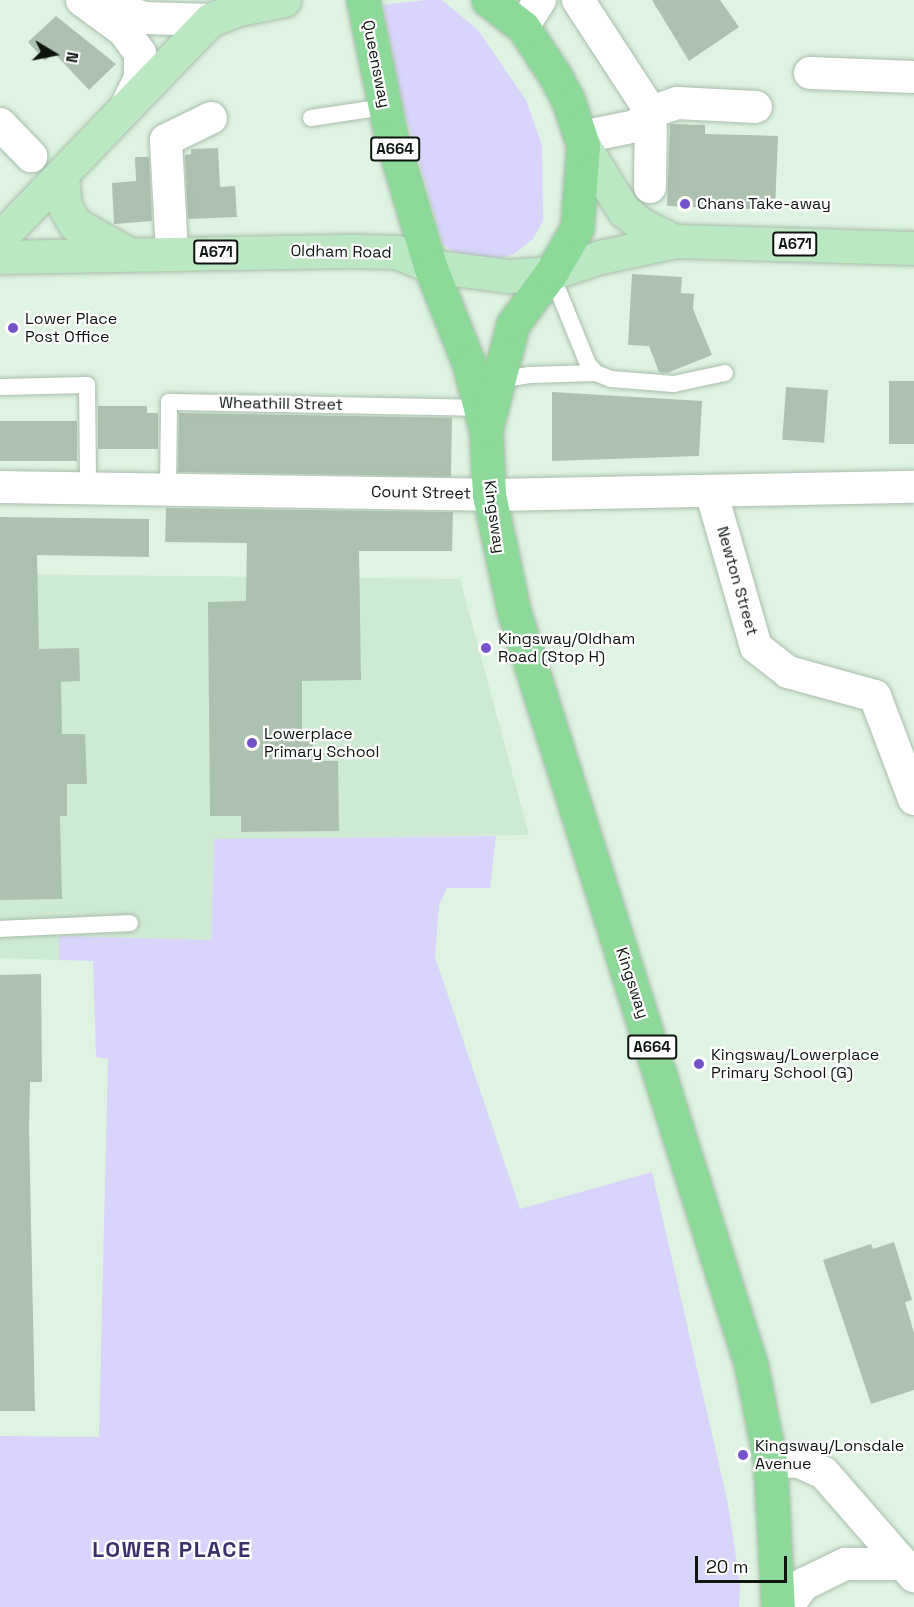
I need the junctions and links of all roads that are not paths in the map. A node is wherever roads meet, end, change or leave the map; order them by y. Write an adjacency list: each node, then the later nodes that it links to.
1 (82, 0): 13 (street)
2 (90, 0): 9 (street)
3 (284, 0): 8 (main road)
4 (363, 0): 14 (highway, Queensway / A664)
5 (488, 0): 10 (highway, A664)
6 (540, 0): 10 (street)
7 (578, 0): 16 (street)
8 (245, 4): 9 (main road)
9 (210, 20): 13 (main road)
10 (523, 27): 20 (highway, A664)
11 (810, 73): 12 (street)
12 (914, 77)
13 (127, 105): 22 (main road)
14 (385, 107): 18 (lane); 30 (highway, Queensway / A664)
15 (756, 107): 16 (street)
16 (651, 112): 20 (street); 23 (street)
17 (211, 118): 27 (street)
18 (311, 118)
19 (0, 124): 21 (street)
20 (583, 141): 25 (main road, Oldham Road / A671); 31 (highway, A664)
21 (31, 156)
22 (62, 178): 24 (main road); 28 (main road)
23 (650, 187)
24 (0, 238)
25 (675, 241): 26 (main road, Oldham Road / A671); 31 (main road, Oldham Road / A671)
26 (914, 248)
27 (172, 252): 28 (main road, Oldham Road / A671); 30 (main road, Oldham Road / A671)
28 (126, 253): 29 (main road, Oldham Road / A671)
29 (0, 257)
30 (430, 266): 31 (main road, Oldham Road / A671); 36 (highway, Kingsway / A664)
31 (551, 273): 32 (lane); 34 (highway, Kingsway / A664)
32 (596, 373): 33 (lane); 34 (lane)
33 (725, 373)
34 (498, 380): 36 (highway, Kingsway / A664)
35 (0, 387): 39 (lane)
36 (483, 420): 40 (lane, Wheathill Street); 42 (highway, Kingsway / A664)
37 (0, 487): 39 (street, Count Street)
38 (914, 487): 41 (street, Count Street)
39 (88, 488): 40 (street, Count Street)
40 (168, 489): 42 (street, Count Street)
41 (711, 491): 42 (street, Count Street); 43 (street, Newton Street)
42 (489, 495): 46 (highway, Kingsway / A664)
43 (914, 799)
44 (130, 923): 45 (lane)
45 (0, 929)
46 (770, 1461): 47 (street); 48 (highway, Kingsway / A664)
47 (908, 1570): 49 (street)
48 (778, 1607)
49 (788, 1607)

